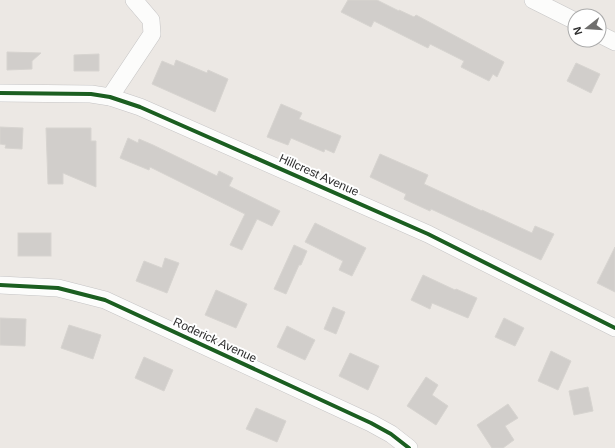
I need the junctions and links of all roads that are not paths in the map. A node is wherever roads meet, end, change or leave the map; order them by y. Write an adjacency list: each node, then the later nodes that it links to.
1 (134, 0): 5 (street)
2 (533, 0): 3 (street)
3 (567, 18)
4 (0, 93): 5 (street, Hillcrest Avenue)
5 (110, 97): 7 (street, Hillcrest Avenue)
6 (0, 285): 8 (street, Roderick Avenue)
7 (615, 328)
8 (409, 448)

